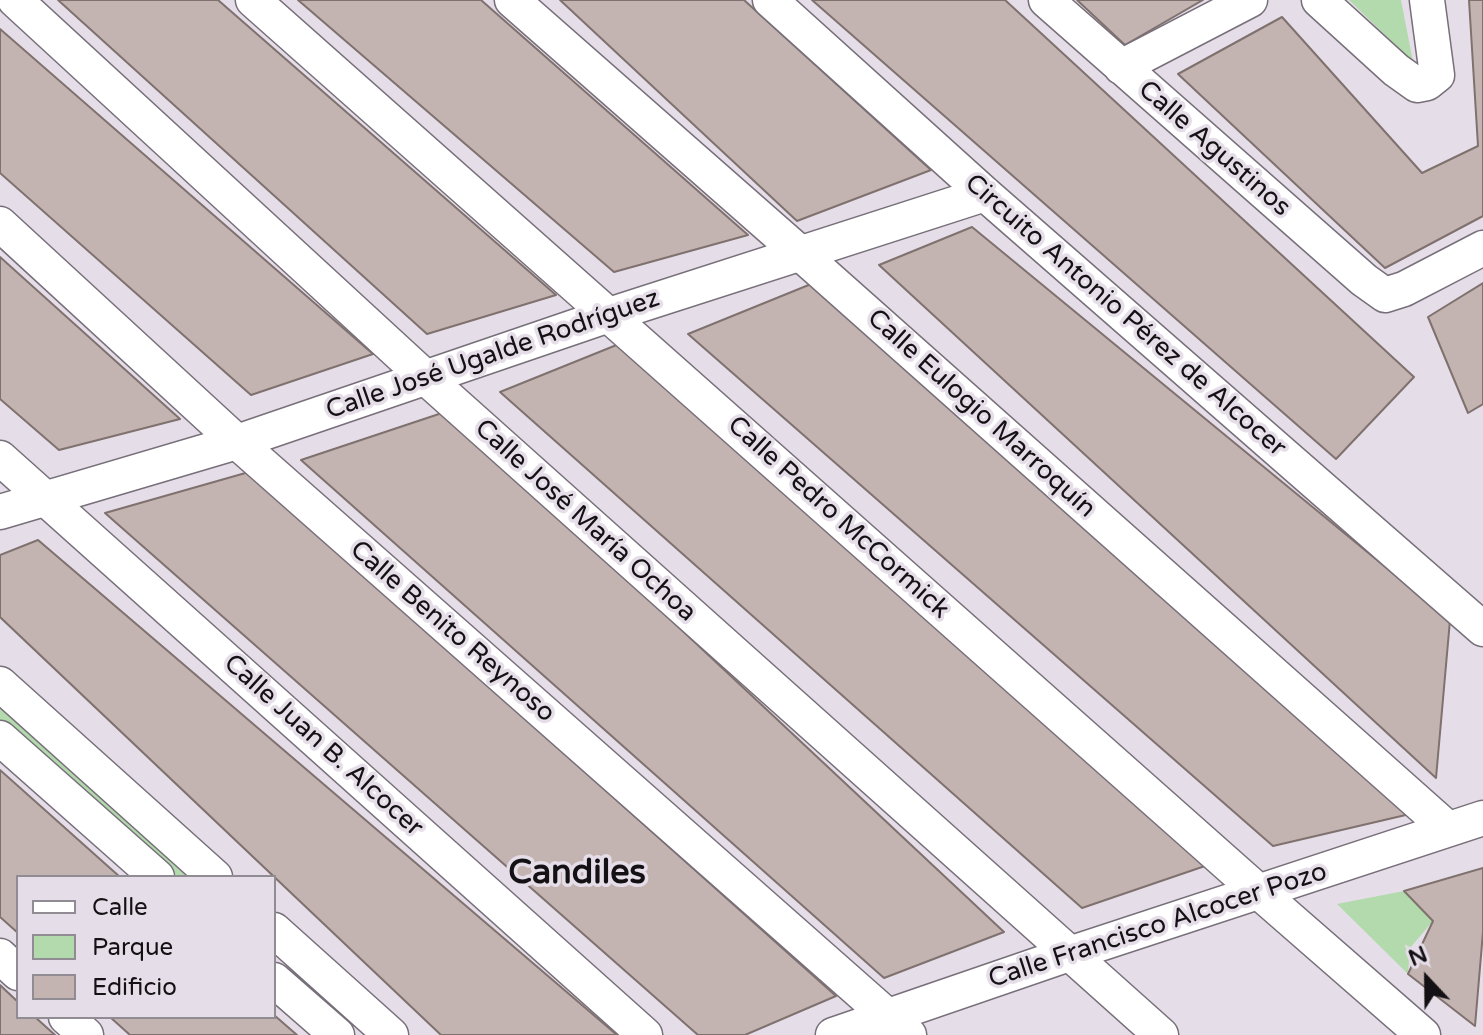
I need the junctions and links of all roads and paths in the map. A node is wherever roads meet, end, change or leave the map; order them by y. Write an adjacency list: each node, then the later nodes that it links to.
1 (15, 0): 15 (street, Calle José María Ochoa)
2 (253, 0): 14 (street, Calle Pedro McCormick)
3 (512, 0): 13 (street, Calle Eulogio Marroquín)
4 (770, 0): 10 (street, Circuito Antonio Pérez de Alcocer)
5 (1046, 0): 9 (street, Calle Agustinos)
6 (1250, 0): 9 (street)
7 (1319, 0): 8 (street)
8 (1427, 0)
9 (1121, 67): 12 (street, Calle Agustinos)
10 (985, 194): 13 (street, Calle José Ugalde Rodríguez); 20 (street, Circuito Antonio Pérez de Alcocer)
11 (0, 224): 16 (street, Calle Benito Reynoso)
12 (1483, 248)
13 (801, 254): 14 (street, Calle José Ugalde Rodríguez); 24 (street, Calle Eulogio Marroquín)
14 (609, 315): 15 (street, Calle José Ugalde Rodríguez); 27 (street, Calle Pedro McCormick)
15 (426, 378): 16 (street, Calle José Ugalde Rodríguez); 29 (street, Calle José María Ochoa)
16 (237, 442): 18 (street, Calle José Ugalde Rodríguez); 34 (street, Calle Benito Reynoso)
17 (0, 458): 18 (street, Calle Juan B. Alcocer)
18 (44, 498): 19 (street, Calle José Ugalde Rodríguez); 38 (street, Calle Juan B. Alcocer)
19 (0, 512)
20 (1483, 629)
21 (0, 684): 26 (street)
22 (0, 738): 25 (street)
23 (1483, 818): 24 (street, Calle Francisco Alcocer Pozo)
24 (1448, 829): 27 (street, Calle Francisco Alcocer Pozo)
25 (155, 875)
26 (213, 875)
27 (1259, 892): 29 (street, Calle Francisco Alcocer Pozo); 41 (street, Calle Pedro McCormick)
28 (276, 932): 37 (street)
29 (1069, 954): 34 (street, Calle Francisco Alcocer Pozo); 40 (street, Calle José María Ochoa)
30 (0, 956): 31 (street)
31 (16, 971)
32 (276, 982): 36 (street)
33 (68, 1019): 35 (street)
34 (898, 1026): 39 (street, Calle Francisco Alcocer Pozo)
35 (86, 1035)
36 (337, 1035)
37 (391, 1035)
38 (645, 1035)
39 (833, 1035)
40 (1161, 1035)
41 (1423, 1035)

